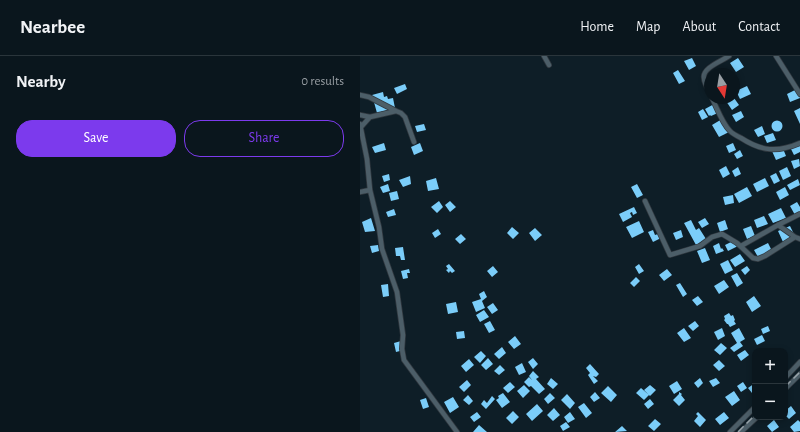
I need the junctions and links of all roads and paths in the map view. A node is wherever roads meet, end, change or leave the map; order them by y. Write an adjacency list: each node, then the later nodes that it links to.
1 (544, 56): 4 (street)
2 (729, 56): 5 (street)
3 (776, 56): 6 (street)
4 (549, 65)
5 (710, 68)
6 (800, 94)
7 (360, 95): 9 (street)
8 (715, 104): 14 (street)
9 (396, 111): 11 (street); 13 (street)
10 (360, 115): 11 (street)
11 (370, 117): 12 (street)
12 (360, 125): 15 (street)
13 (414, 142)
14 (800, 143)
15 (370, 190): 16 (street); 29 (street)
16 (360, 192)
17 (645, 201): 22 (street)
18 (800, 214): 19 (street)
19 (778, 225): 20 (street); 22 (street)
20 (795, 237): 21 (street); 22 (street)
21 (800, 239)
22 (741, 246)
23 (800, 362): 25 (street)
24 (800, 374): 26 (street)
25 (788, 375)
26 (788, 387)
27 (752, 410): 30 (street)
28 (754, 420): 31 (street)
29 (457, 432)
30 (730, 432)
31 (741, 432)

